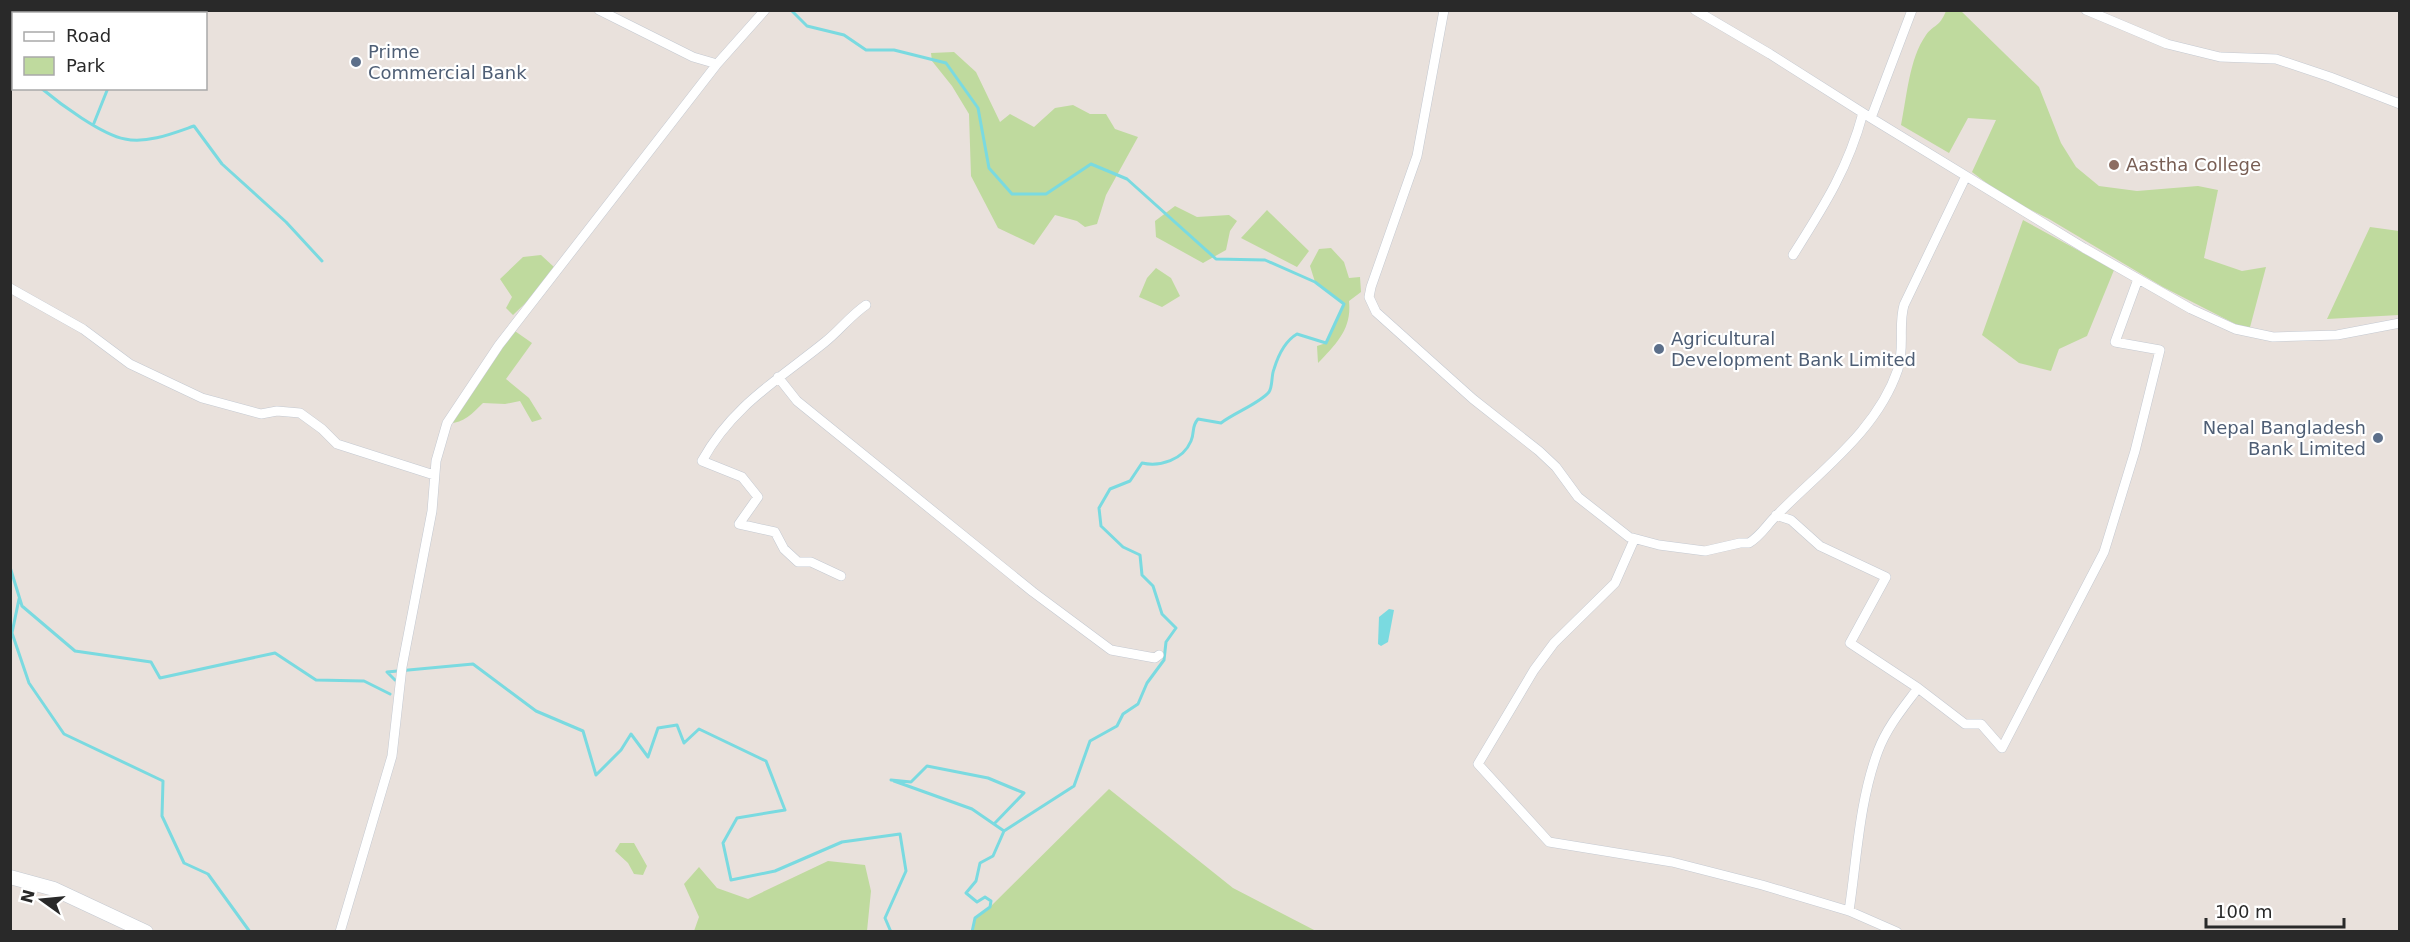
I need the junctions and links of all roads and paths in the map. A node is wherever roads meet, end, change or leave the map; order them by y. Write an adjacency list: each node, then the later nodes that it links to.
1 (599, 10): 7 (street)
2 (765, 10): 7 (street)
3 (1444, 10): 19 (street)
4 (1695, 10): 9 (street)
5 (1912, 10): 9 (street)
6 (2086, 10): 8 (street)
7 (717, 64): 17 (street)
8 (2400, 104)
9 (1867, 116): 10 (street); 11 (street)
10 (1966, 176): 12 (street); 18 (street)
11 (1793, 255)
12 (2138, 279): 15 (street); 22 (street)
13 (10, 288): 17 (street)
14 (866, 305): 16 (street)
15 (2400, 323)
16 (778, 378): 20 (street); 21 (street)
17 (434, 475): 26 (street)
18 (1776, 515): 19 (street); 22 (street)
19 (1634, 540): 24 (street)
20 (840, 576)
21 (1159, 655)
22 (1918, 688): 24 (street)
23 (10, 877): 25 (street)
24 (1849, 911): 27 (street)
25 (146, 932)
26 (340, 932)
27 (1897, 932)

